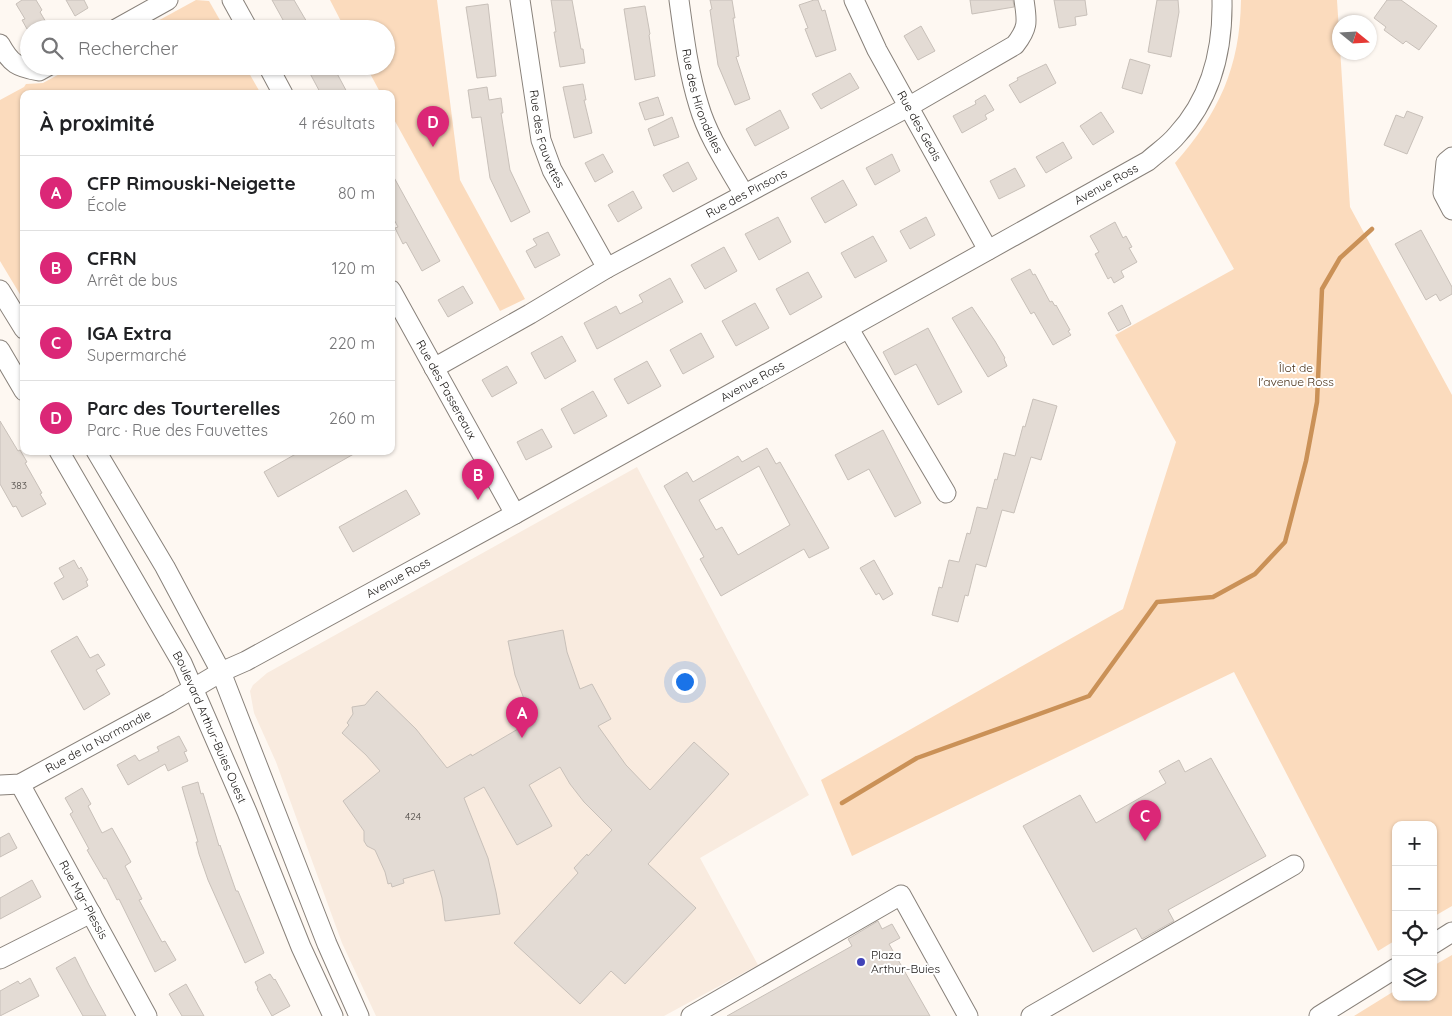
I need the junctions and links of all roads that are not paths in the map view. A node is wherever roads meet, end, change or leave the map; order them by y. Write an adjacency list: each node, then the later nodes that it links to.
1 (168, 0): 8 (street)
2 (232, 0): 9 (street)
3 (520, 0): 19 (street, Rue des Fauvettes)
4 (679, 0): 16 (street, Rue des Hirondelles)
5 (854, 0): 14 (street, Rue des Geais)
6 (1024, 0): 14 (street, Rue des Pinsons)
7 (1222, 0): 18 (street, Avenue Ross)
8 (132, 20)
9 (243, 20)
10 (0, 44): 11 (street)
11 (20, 66)
12 (273, 75): 13 (street)
13 (281, 90)
14 (908, 107): 16 (street, Rue des Pinsons); 18 (street, Rue des Geais)
15 (1452, 157): 17 (street)
16 (744, 194): 19 (street, Rue des Pinsons)
17 (1452, 210)
18 (988, 250): 23 (street, Avenue Ross)
19 (607, 268): 25 (street, Rue des Pinsons)
20 (0, 290): 22 (street)
21 (395, 297): 25 (street, Rue des Passereaux)
22 (20, 322)
23 (849, 329): 29 (street); 30 (street, Avenue Ross)
24 (0, 350): 26 (street)
25 (434, 368): 30 (street, Rue des Passereaux)
26 (20, 384)
27 (61, 455): 32 (street, Boulevard Arthur-Buies Ouest)
28 (98, 455): 31 (street)
29 (946, 493)
30 (515, 514): 31 (street, Avenue Ross)
31 (221, 672): 32 (street, Avenue Ross); 44 (street)
32 (193, 688): 33 (street, Rue de la Normandie); 43 (street, Boulevard Arthur-Buies Ouest)
33 (20, 784): 34 (street, Rue de la Normandie); 36 (street, Rue Mgr-Plessis)
34 (0, 785)
35 (1294, 865): 41 (street)
36 (91, 913): 39 (street); 42 (street, Rue Mgr-Plessis)
37 (1452, 932): 38 (street)
38 (1437, 941)
39 (0, 959)
40 (1392, 970): 47 (street)
41 (1034, 1015)
42 (147, 1016)
43 (333, 1016)
44 (359, 1016)
45 (691, 1016): 46 (street)
46 (968, 1016)
47 (1319, 1016)

